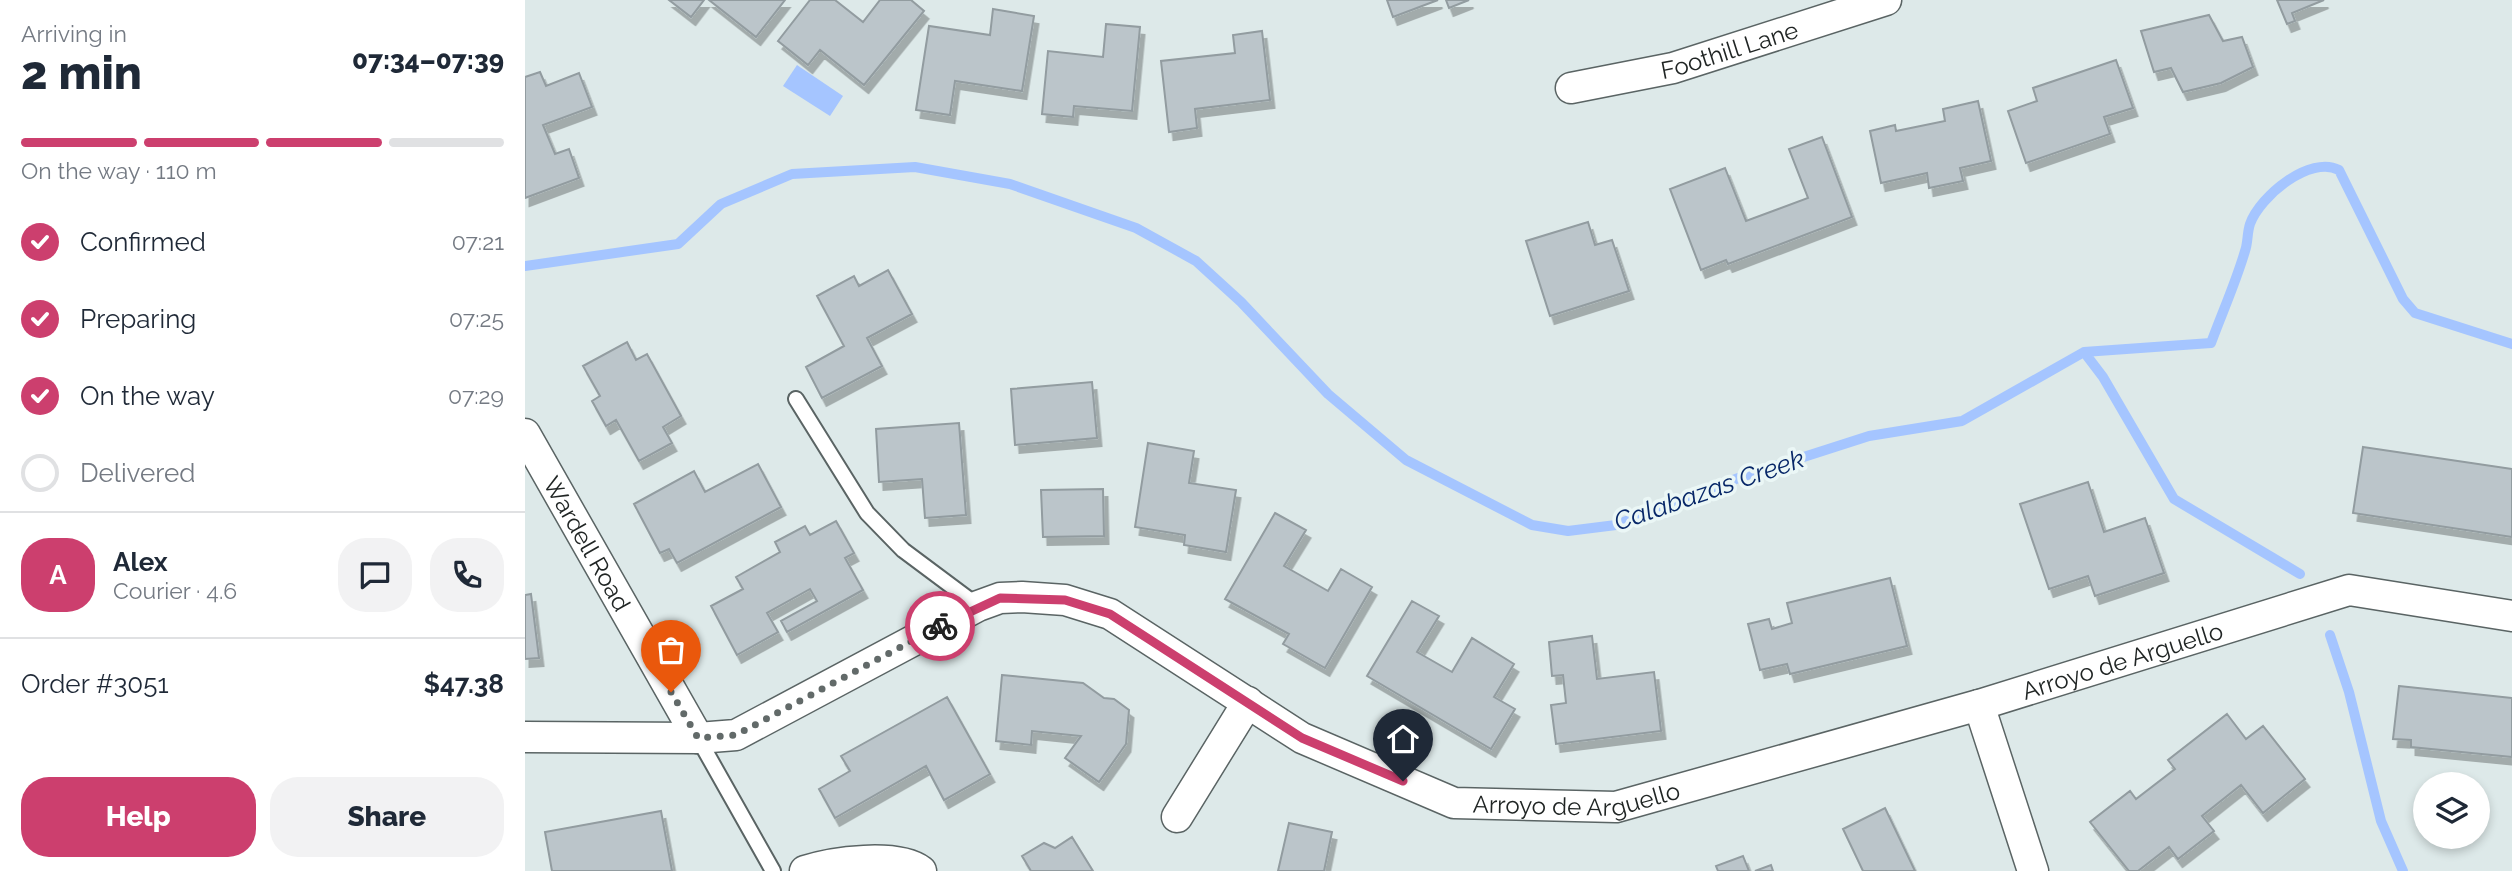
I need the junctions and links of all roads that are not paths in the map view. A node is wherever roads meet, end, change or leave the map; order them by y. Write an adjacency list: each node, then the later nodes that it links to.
1 (1886, 0): 2 (street, Foothill Lane)
2 (1571, 88)
3 (796, 399): 5 (lane)
4 (525, 434): 10 (street, Wardell Road)
5 (978, 606): 7 (street, Arroyo de Arguello); 10 (street, Arroyo de Arguello)
6 (2512, 616): 8 (street, Arroyo de Arguello)
7 (1248, 702): 8 (street, Arroyo de Arguello); 11 (street)
8 (1979, 705): 15 (street)
9 (525, 737): 10 (street, Arroyo de Arguello)
10 (698, 738): 12 (lane, Wardell Road)
11 (1177, 817)
12 (773, 871)
13 (805, 871): 14 (street)
14 (921, 871)
15 (2033, 871)

